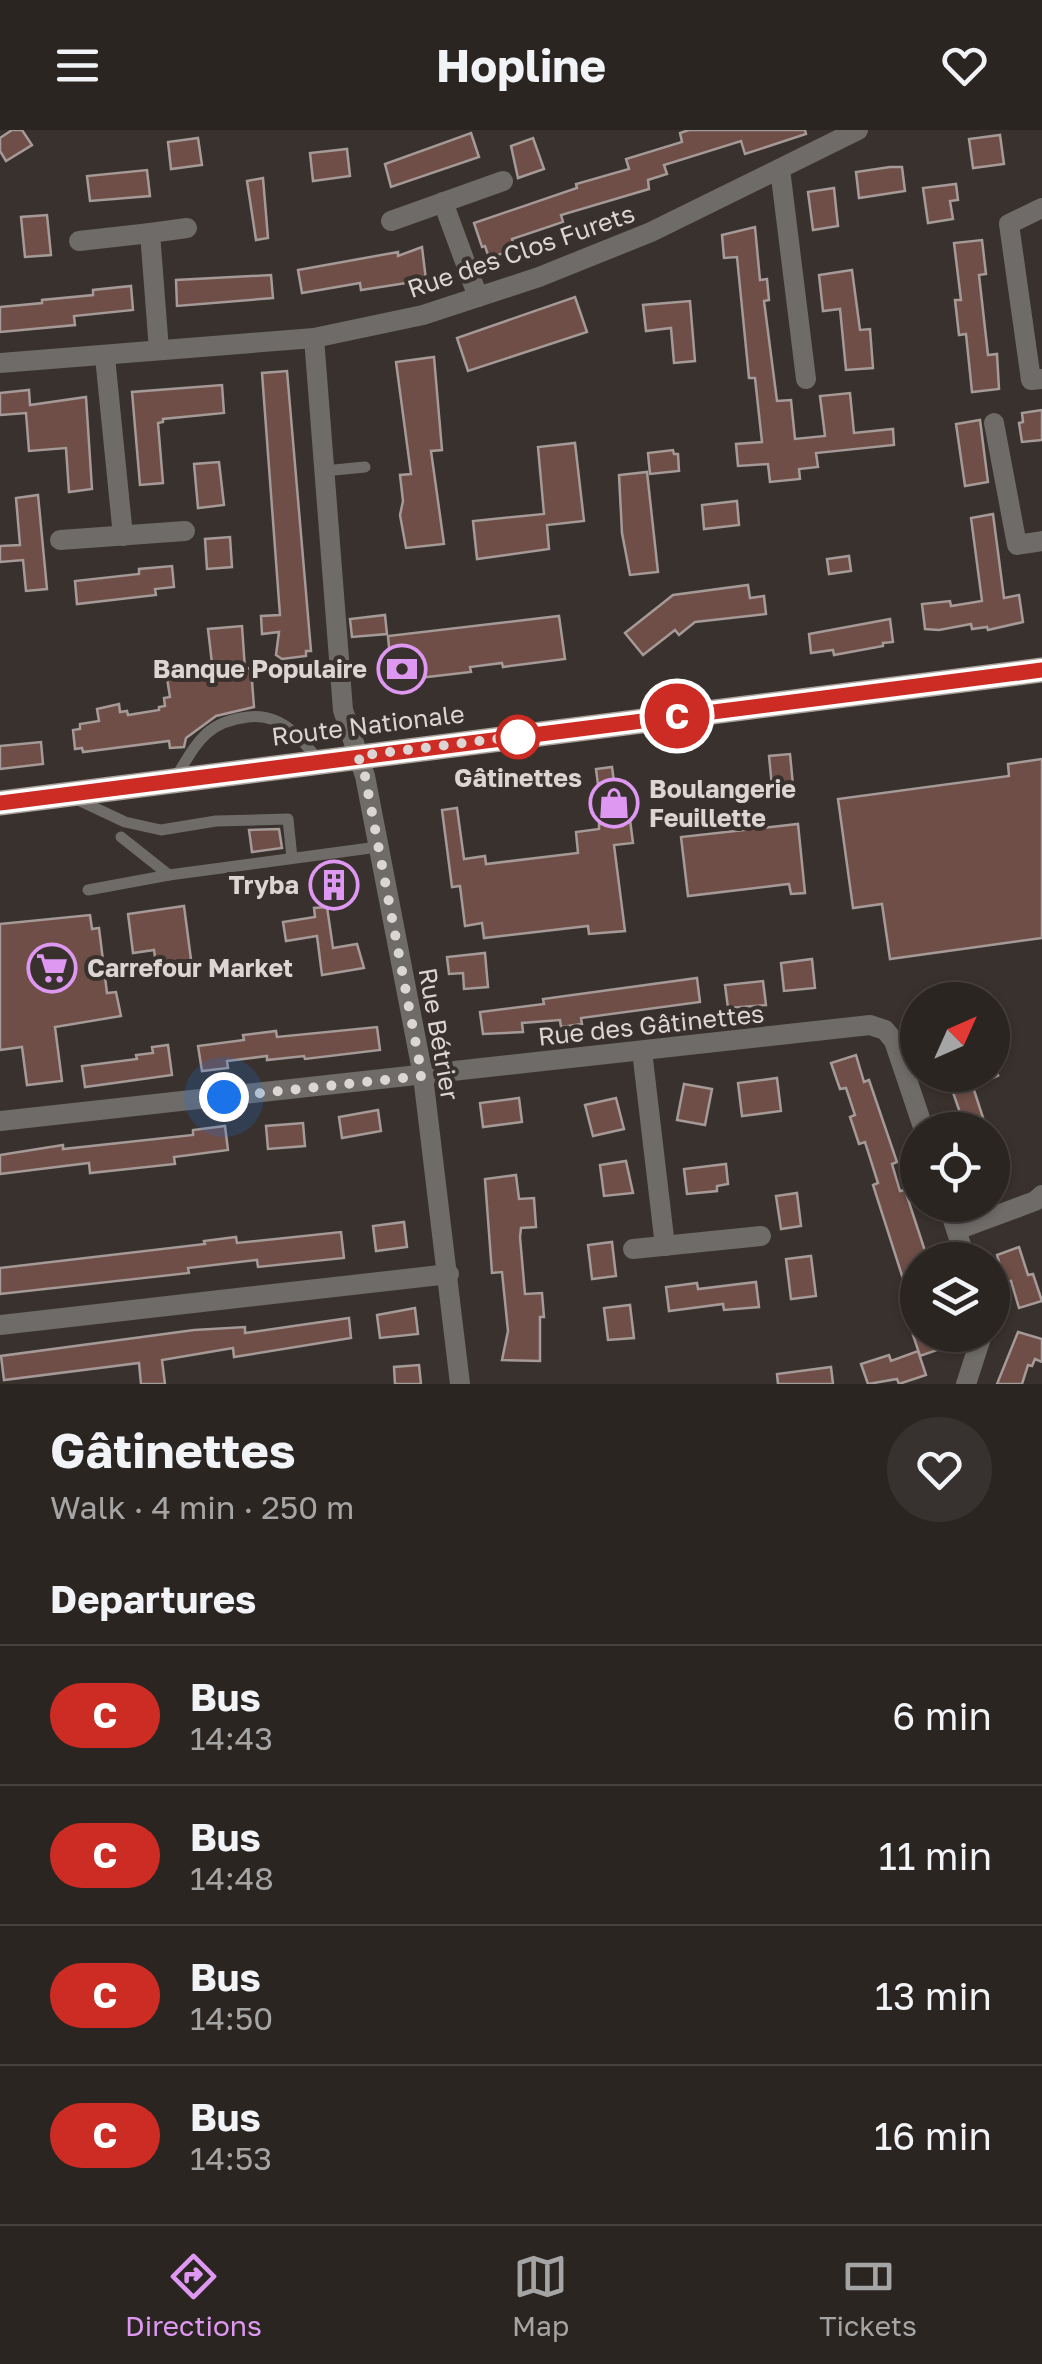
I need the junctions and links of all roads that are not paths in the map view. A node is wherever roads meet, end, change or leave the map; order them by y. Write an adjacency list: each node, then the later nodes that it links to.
1 (858, 130): 2 (street, Rue des Clos Furets)
2 (780, 169): 10 (street, Rue des Clos Furets); 15 (street)
3 (503, 181): 4 (street)
4 (443, 202): 6 (street); 10 (street)
5 (1042, 208): 16 (street)
6 (391, 221)
7 (187, 228): 8 (street)
8 (150, 233): 9 (street); 12 (street)
9 (79, 241)
10 (478, 297): 11 (street, Rue des Clos Furets)
11 (314, 338): 12 (street, Rue des Clos Furets); 19 (street, Rue Bétrier)
12 (160, 350): 13 (street, Rue des Clos Furets)
13 (105, 357): 14 (street, Rue des Clos Furets); 21 (street)
14 (0, 363)
15 (806, 379)
16 (1042, 379)
17 (994, 423): 23 (street)
18 (365, 467): 19 (lane)
19 (324, 471): 25 (street, Rue Bétrier)
20 (185, 531): 21 (street)
21 (122, 536): 22 (street)
22 (60, 540)
23 (1042, 542)
24 (1042, 670): 25 (main road, Route Nationale)
25 (358, 756): 26 (main road, Route Nationale); 31 (street, Rue Bétrier)
26 (319, 760): 27 (main road, Route Nationale); 27 (lane)
27 (174, 780): 28 (main road, Route Nationale)
28 (67, 795): 29 (main road, Route Nationale); 32 (lane)
29 (0, 803)
30 (121, 837): 33 (lane)
31 (378, 847): 32 (lane); 36 (street, Rue Bétrier)
32 (292, 858): 33 (lane)
33 (169, 874): 34 (lane)
34 (88, 890)
35 (642, 1051): 36 (street, Rue des Gâtinettes); 37 (street, Rue des Gâtinettes); 44 (street)
36 (422, 1076): 38 (street, Rue des Gâtinettes); 46 (street, Rue Bétrier)
37 (918, 1112)
38 (0, 1121)
39 (1042, 1196): 41 (street)
40 (953, 1222): 41 (street)
41 (956, 1230): 43 (street)
42 (760, 1236): 44 (street)
43 (960, 1242)
44 (665, 1246): 45 (street)
45 (632, 1249)
46 (449, 1274): 47 (street); 49 (street, Rue Bétrier)
47 (0, 1325)
48 (976, 1352): 50 (street)
49 (460, 1384)
50 (966, 1384)

